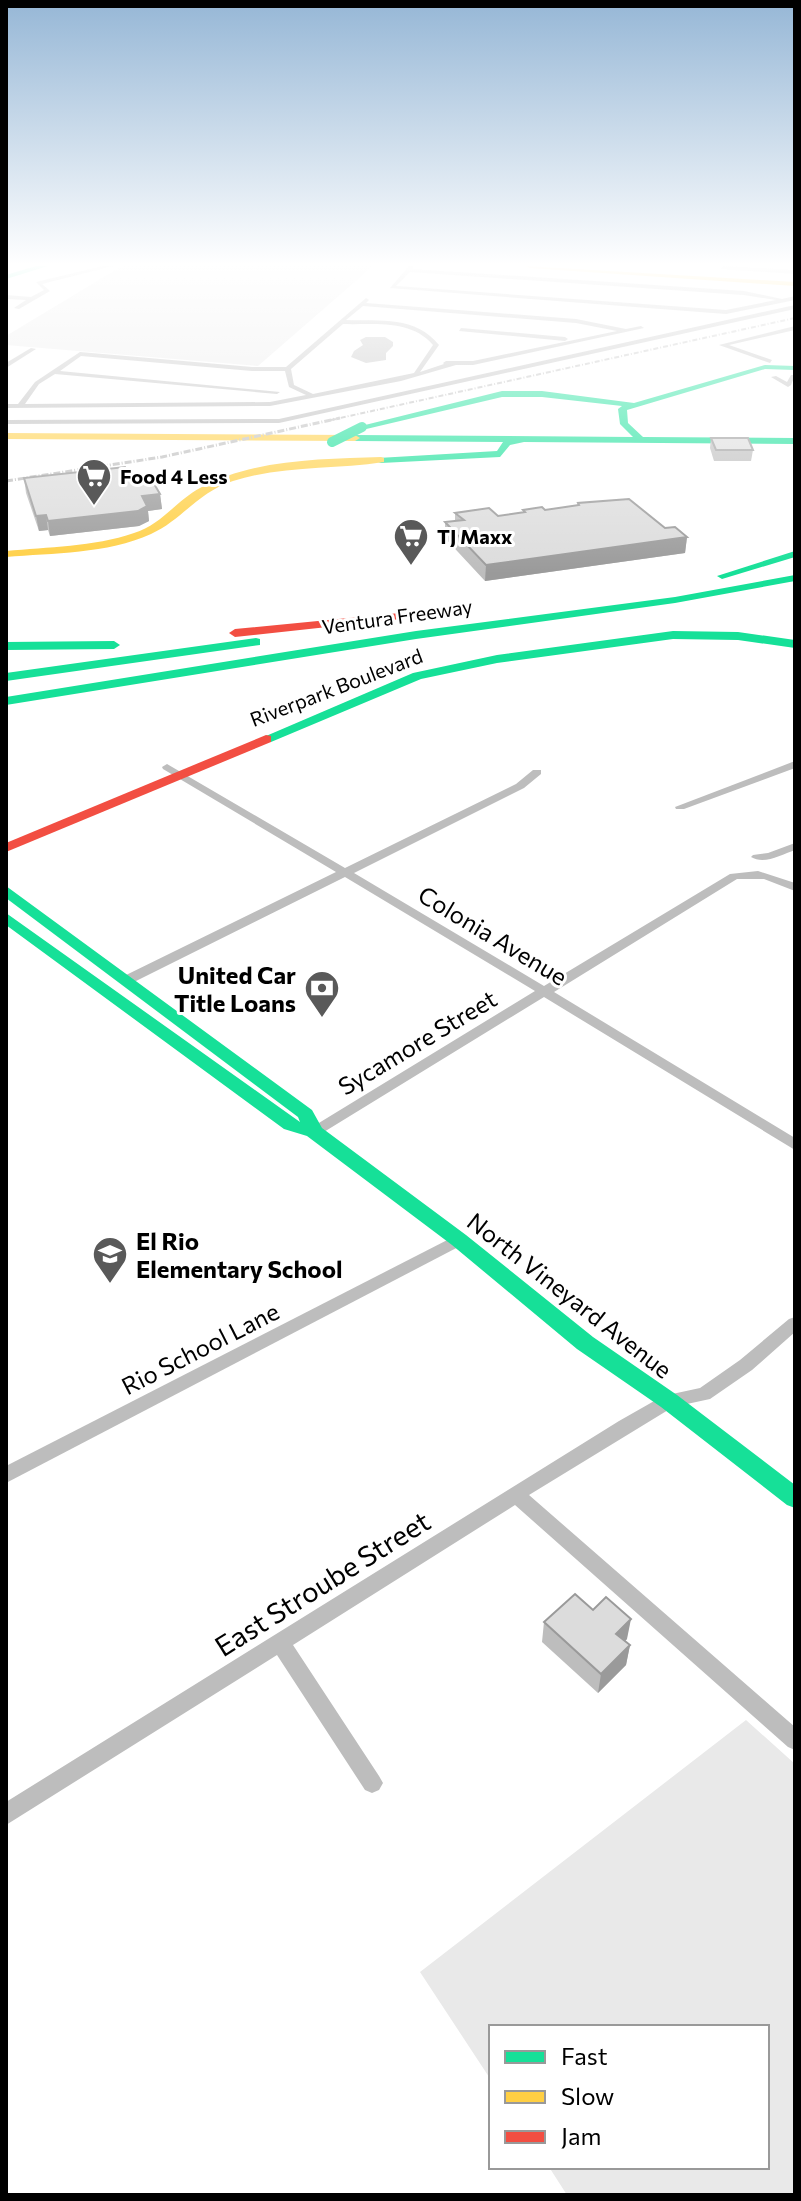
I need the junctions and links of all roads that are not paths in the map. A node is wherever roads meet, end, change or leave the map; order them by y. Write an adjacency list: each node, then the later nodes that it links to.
1 (58, 369): 7 (street)
2 (249, 369): 3 (street)
3 (288, 369): 9 (street)
4 (419, 369): 8 (street)
5 (435, 369): 8 (street)
6 (783, 371): 13 (main road)
7 (53, 372): 10 (street); 15 (street)
8 (415, 374): 11 (street)
9 (291, 386): 10 (street); 11 (street)
10 (277, 392): 12 (street)
11 (315, 397): 12 (street)
12 (281, 403): 15 (street)
13 (633, 405): 18 (main road); 22 (main road, bridge)
14 (6, 406): 15 (street)
15 (20, 406)
16 (795, 433): 18 (main road)
17 (6, 434): 18 (main road); 19 (main road)
18 (637, 435): 20 (main road); 21 (main road)
19 (460, 437): 20 (main road); 23 (main road)
20 (529, 438): 23 (main road)
21 (795, 441)
22 (324, 452): 23 (main road); 24 (main road)
23 (482, 455)
24 (6, 554)
25 (795, 554): 27 (main road)
26 (795, 562): 27 (main road, Ventura Freeway)
27 (722, 576): 29 (main road, Ventura Freeway)
28 (795, 578): 30 (main road, Ventura Freeway)
29 (462, 614): 32 (main road); 33 (main road, Ventura Freeway)
30 (416, 635): 34 (main road, Ventura Freeway); 35 (main road)
31 (795, 641): 37 (main road, Riverpark Boulevard)
32 (6, 646)
33 (6, 677)
34 (6, 701)
35 (6, 719)
36 (795, 764): 39 (street)
37 (174, 770): 40 (main road, Riverpark Boulevard); 42 (main road, Riverpark Boulevard); 44 (street, Colonia Avenue)
38 (537, 772): 44 (street)
39 (680, 807)
40 (6, 834)
41 (795, 846): 43 (street)
42 (6, 848)
43 (757, 857)
44 (345, 872): 49 (street); 50 (street, Colonia Avenue)
45 (795, 887): 50 (street, Sycamore Street)
46 (6, 891): 49 (main road, North Vineyard Avenue)
47 (6, 918): 48 (main road)
48 (43, 946): 49 (main road); 51 (main road, North Vineyard Avenue)
49 (127, 980): 51 (main road, North Vineyard Avenue)
50 (543, 991): 51 (street, Sycamore Street); 52 (street, Colonia Avenue)
51 (314, 1132): 53 (main road, North Vineyard Avenue)
52 (795, 1145)
53 (459, 1240): 55 (main road, North Vineyard Avenue); 56 (street, Rio School Lane)
54 (795, 1323): 55 (street, East Stroube Street)
55 (669, 1401): 57 (street, East Stroube Street); 58 (main road, North Vineyard Avenue)
56 (6, 1475)
57 (516, 1495): 59 (street, East Stroube Street); 60 (street)
58 (795, 1498)
59 (280, 1643): 61 (street); 62 (street, East Stroube Street)
60 (795, 1740)
61 (372, 1783)
62 (6, 1814)

